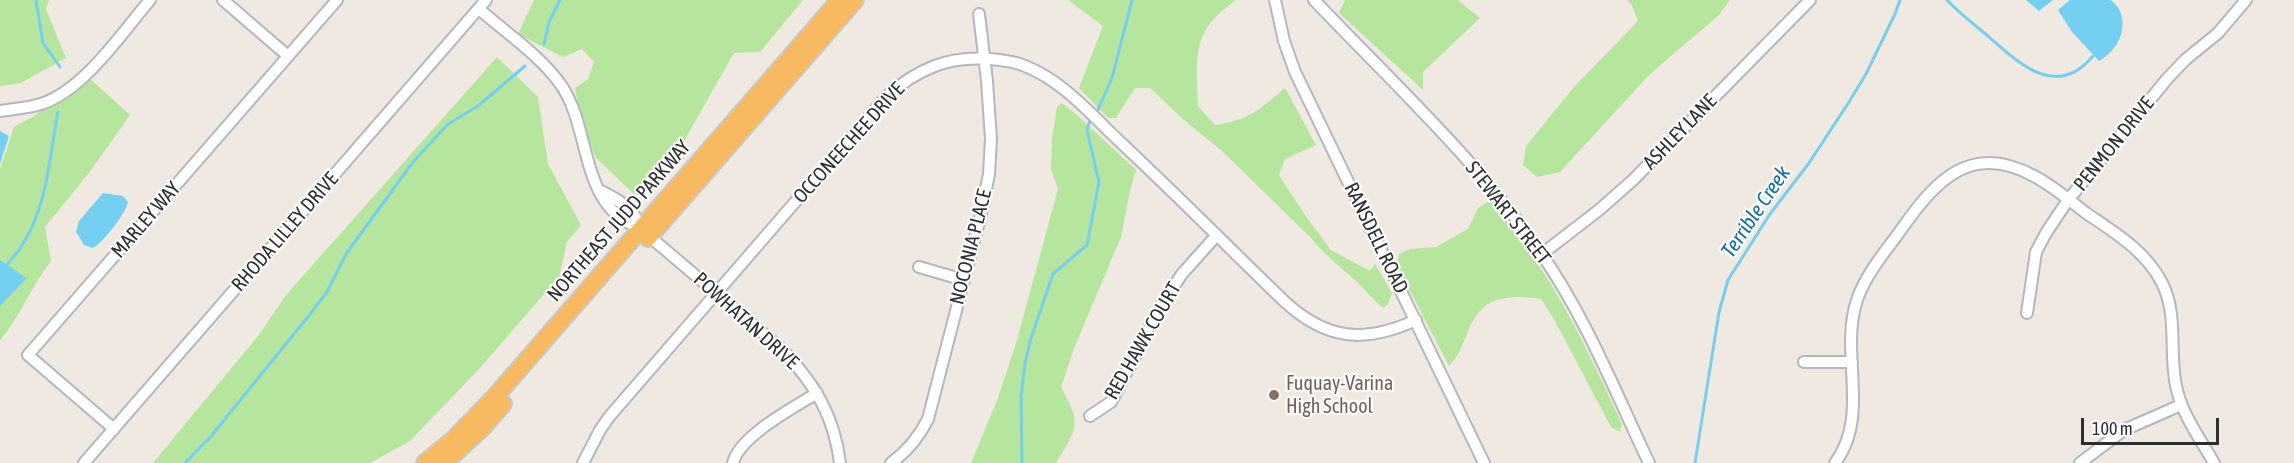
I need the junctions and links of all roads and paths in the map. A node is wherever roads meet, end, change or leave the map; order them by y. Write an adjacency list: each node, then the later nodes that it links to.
1 (150, 0): 14 (street)
2 (223, 0): 12 (street)
3 (337, 0): 12 (street, MARLEY WAY)
4 (840, 0): 16 (highway, NORTHEAST JUDD PARKWAY)
5 (855, 0): 16 (highway, NORTHEAST JUDD PARKWAY)
6 (1314, 0): 18 (street, STEWART STREET)
7 (1810, 0): 18 (street, ASHLEY LANE)
8 (2246, 0): 15 (street, PENMON DRIVE)
9 (1279, 3): 23 (street, RANSDELL ROAD)
10 (482, 5): 16 (street, POWHATAN DRIVE); 29 (street, RHODA LILLEY DRIVE)
11 (979, 14): 13 (street, NOCONIA PLACE)
12 (288, 56): 29 (street, MARLEY WAY)
13 (983, 59): 17 (street, OCCONEECHEE DRIVE); 20 (street, NOCONIA PLACE); 21 (street, OCCONEECHEE DRIVE)
14 (0, 111)
15 (2068, 200): 22 (street, PENMON DRIVE); 25 (street); 27 (street)
16 (645, 232): 21 (street, POWHATAN DRIVE); 31 (highway, NORTHEAST JUDD PARKWAY); 32 (highway, NORTHEAST JUDD PARKWAY)
17 (1216, 236): 23 (street, OCCONEECHEE DRIVE); 28 (street, RED HAWK COURT)
18 (1542, 254): 38 (street, STEWART STREET)
19 (919, 267): 20 (street)
20 (964, 280): 36 (street, NOCONIA PLACE)
21 (716, 293): 26 (street, POWHATAN DRIVE); 33 (street, OCCONEECHEE DRIVE)
22 (2026, 313)
23 (1416, 320): 37 (street, RANSDELL ROAD)
24 (1804, 362): 25 (street)
25 (1852, 362): 39 (street)
26 (817, 393): 34 (street); 35 (street, POWHATAN DRIVE)
27 (2181, 405): 40 (street); 41 (street)
28 (1090, 416)
29 (114, 429): 30 (street, RHODA LILLEY DRIVE)
30 (84, 463)
31 (425, 463)
32 (444, 463)
33 (583, 463)
34 (733, 463)
35 (840, 463)
36 (891, 463)
37 (1484, 463)
38 (1649, 463)
39 (1835, 463)
40 (2080, 463)
41 (2214, 463)

